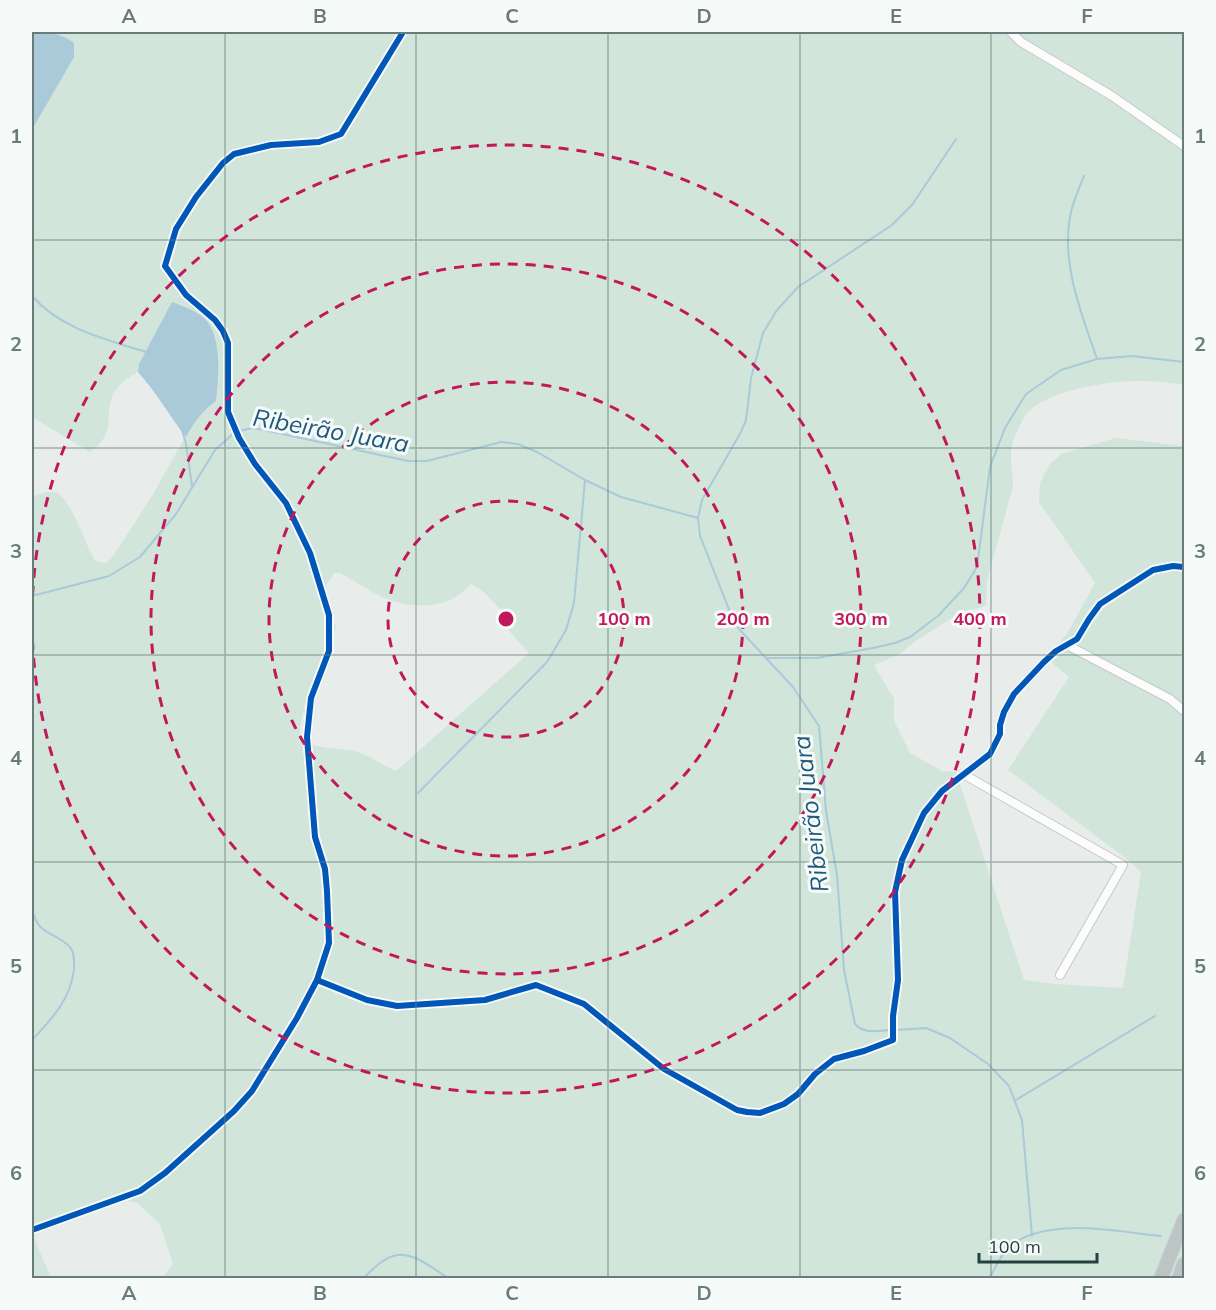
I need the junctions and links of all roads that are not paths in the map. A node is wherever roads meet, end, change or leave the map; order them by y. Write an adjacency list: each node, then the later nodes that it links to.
1 (404, 32): 9 (street)
2 (1011, 32): 3 (street)
3 (1185, 146)
4 (1185, 567): 5 (street)
5 (1067, 645): 6 (street); 7 (street)
6 (1185, 711)
7 (963, 774): 8 (street); 9 (street)
8 (1060, 975)
9 (317, 980): 11 (street)
10 (1185, 1220): 13 (highway)
11 (32, 1230)
12 (1185, 1264): 14 (highway)
13 (1161, 1278)
14 (1179, 1278)

